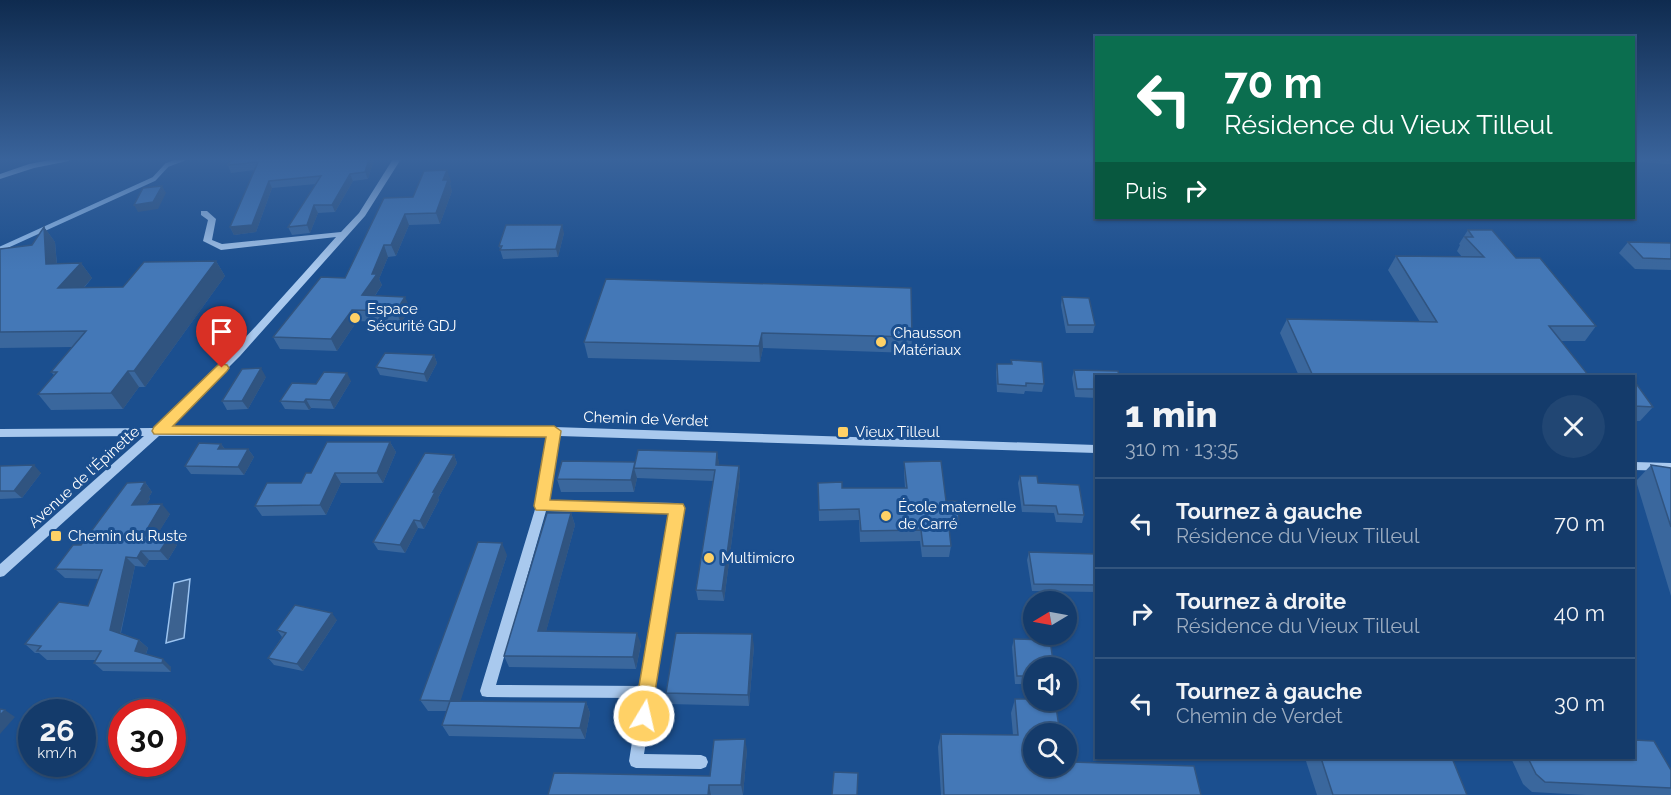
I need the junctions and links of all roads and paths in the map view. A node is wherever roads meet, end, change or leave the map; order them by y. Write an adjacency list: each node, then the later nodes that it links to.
1 (373, 196): 3 (street, Avenue de l'Épinette)
2 (204, 213): 3 (street)
3 (344, 234): 4 (street, Avenue de l'Épinette)
4 (159, 431): 5 (street, Chemin de Verdet); 6 (street); 11 (street, Avenue de l'Épinette)
5 (554, 431): 7 (street, Chemin de Verdet); 10 (street)
6 (0, 433)
7 (1095, 449)
8 (1635, 466): 9 (street)
9 (1671, 467)
10 (542, 506): 12 (street); 12 (street)
11 (0, 572)
12 (647, 693): 13 (street)
13 (701, 762)

